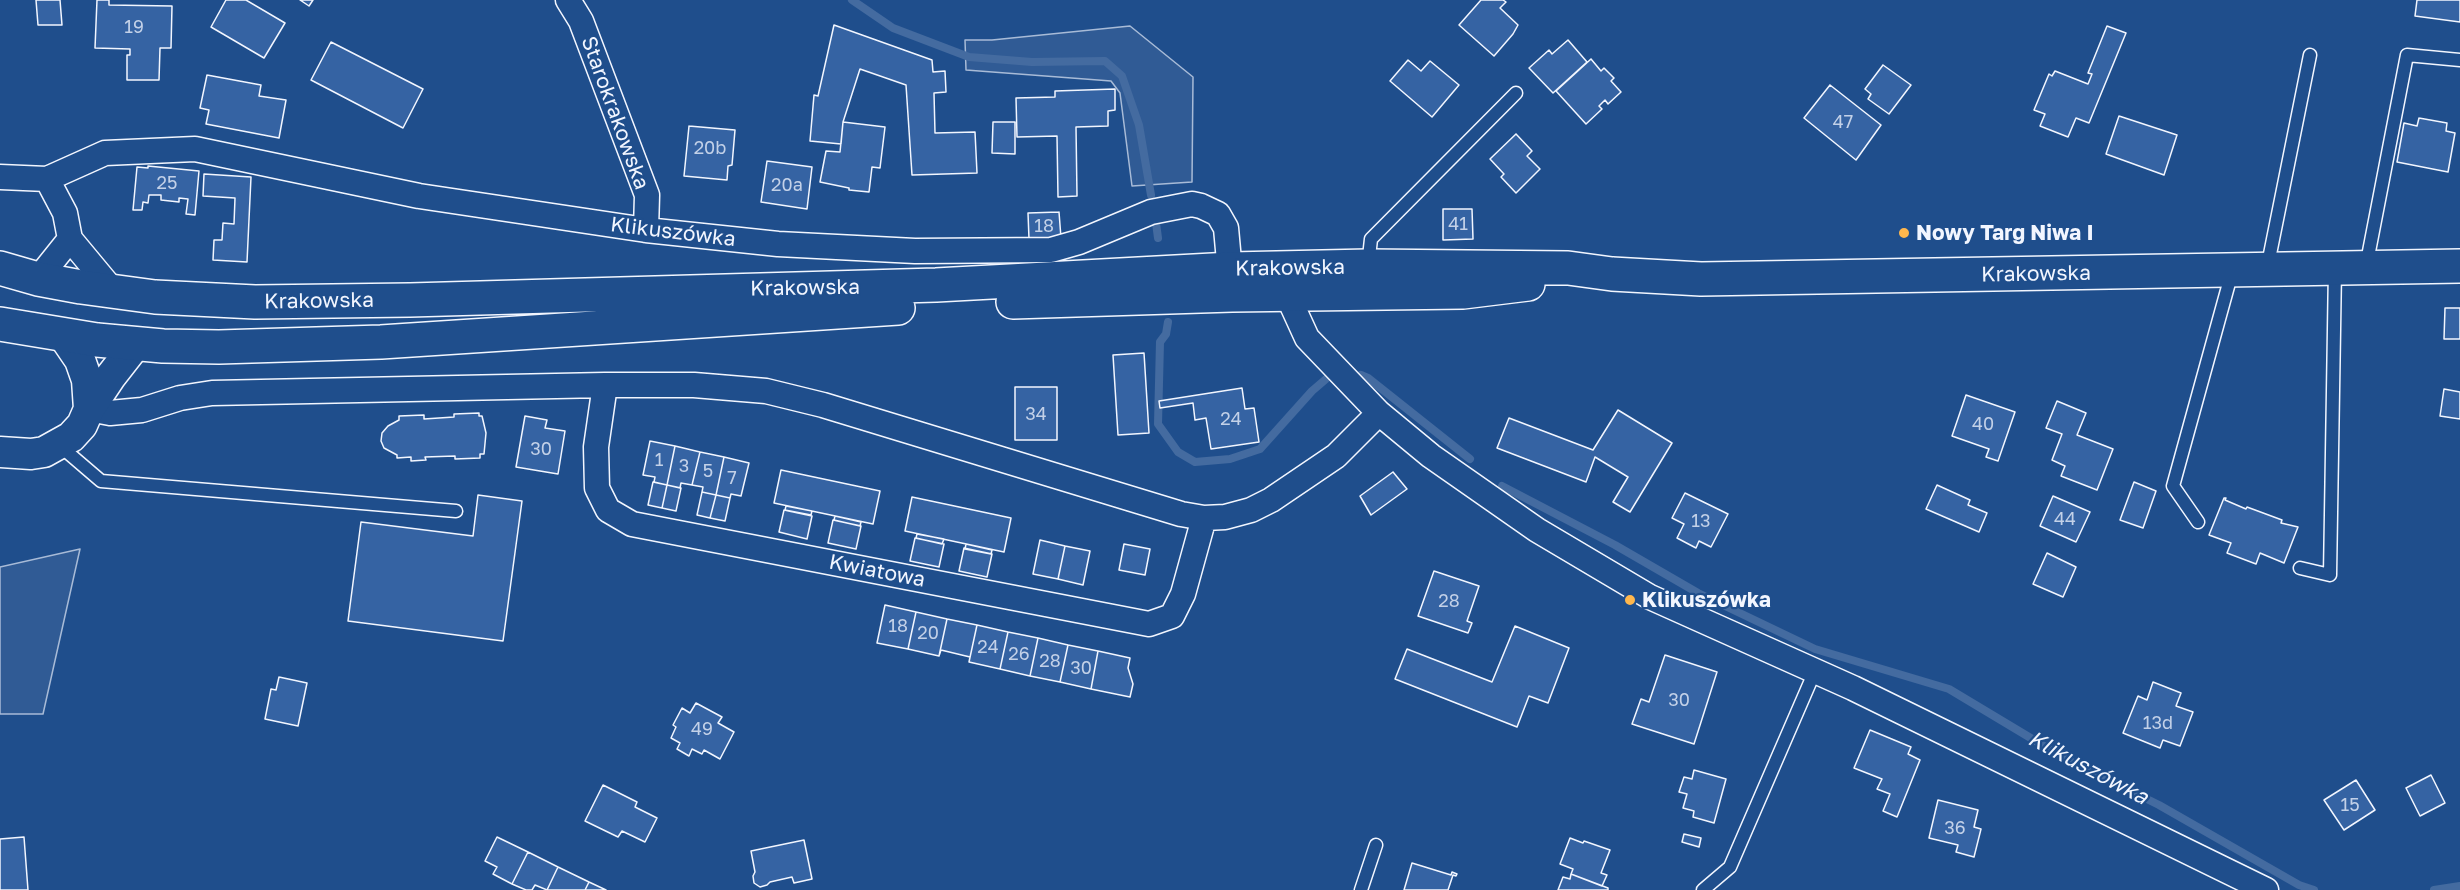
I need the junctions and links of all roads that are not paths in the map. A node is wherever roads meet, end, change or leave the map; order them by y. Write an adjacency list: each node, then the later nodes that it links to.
1 (568, 0): 7 (street, Starokrakowska)
2 (2310, 55): 12 (lane)
3 (2460, 60): 11 (lane)
4 (1516, 93): 15 (lane)
5 (0, 177): 6 (street, Klikuszówka)
6 (46, 179): 7 (street, Klikuszówka); 8 (street)
7 (646, 230): 17 (street, Klikuszówka)
8 (70, 239): 14 (street); 18 (street)
9 (2460, 266): 11 (main road, Krakowska)
10 (0, 268): 14 (main road, Krakowska)
11 (2351, 268): 12 (main road, Krakowska); 30 (lane)
12 (2267, 269): 13 (main road, Krakowska)
13 (2232, 270): 15 (main road, Krakowska); 29 (lane)
14 (38, 279): 18 (main road, Krakowska)
15 (1368, 279): 16 (main road, Krakowska)
16 (1289, 281): 17 (main road, Krakowska); 24 (street)
17 (1231, 282): 18 (main road, Krakowska); 21 (main road, Krakowska)
18 (114, 292)
19 (0, 324): 20 (main road, Krakowska)
20 (63, 335): 21 (main road, Krakowska); 23 (street)
21 (136, 344): 23 (street)
22 (605, 385): 23 (street); 28 (street); 28 (street, Kwiatowa)
23 (89, 409): 25 (street)
24 (1379, 413): 28 (street); 31 (street)
25 (59, 445): 26 (street); 27 (lane)
26 (0, 452)
27 (456, 511)
28 (1204, 518)
29 (2198, 522)
30 (2300, 568)
31 (1815, 671): 34 (lane); 35 (street)
32 (1376, 845): 33 (lane)
33 (1361, 890)
34 (1703, 890)
35 (2266, 890)

